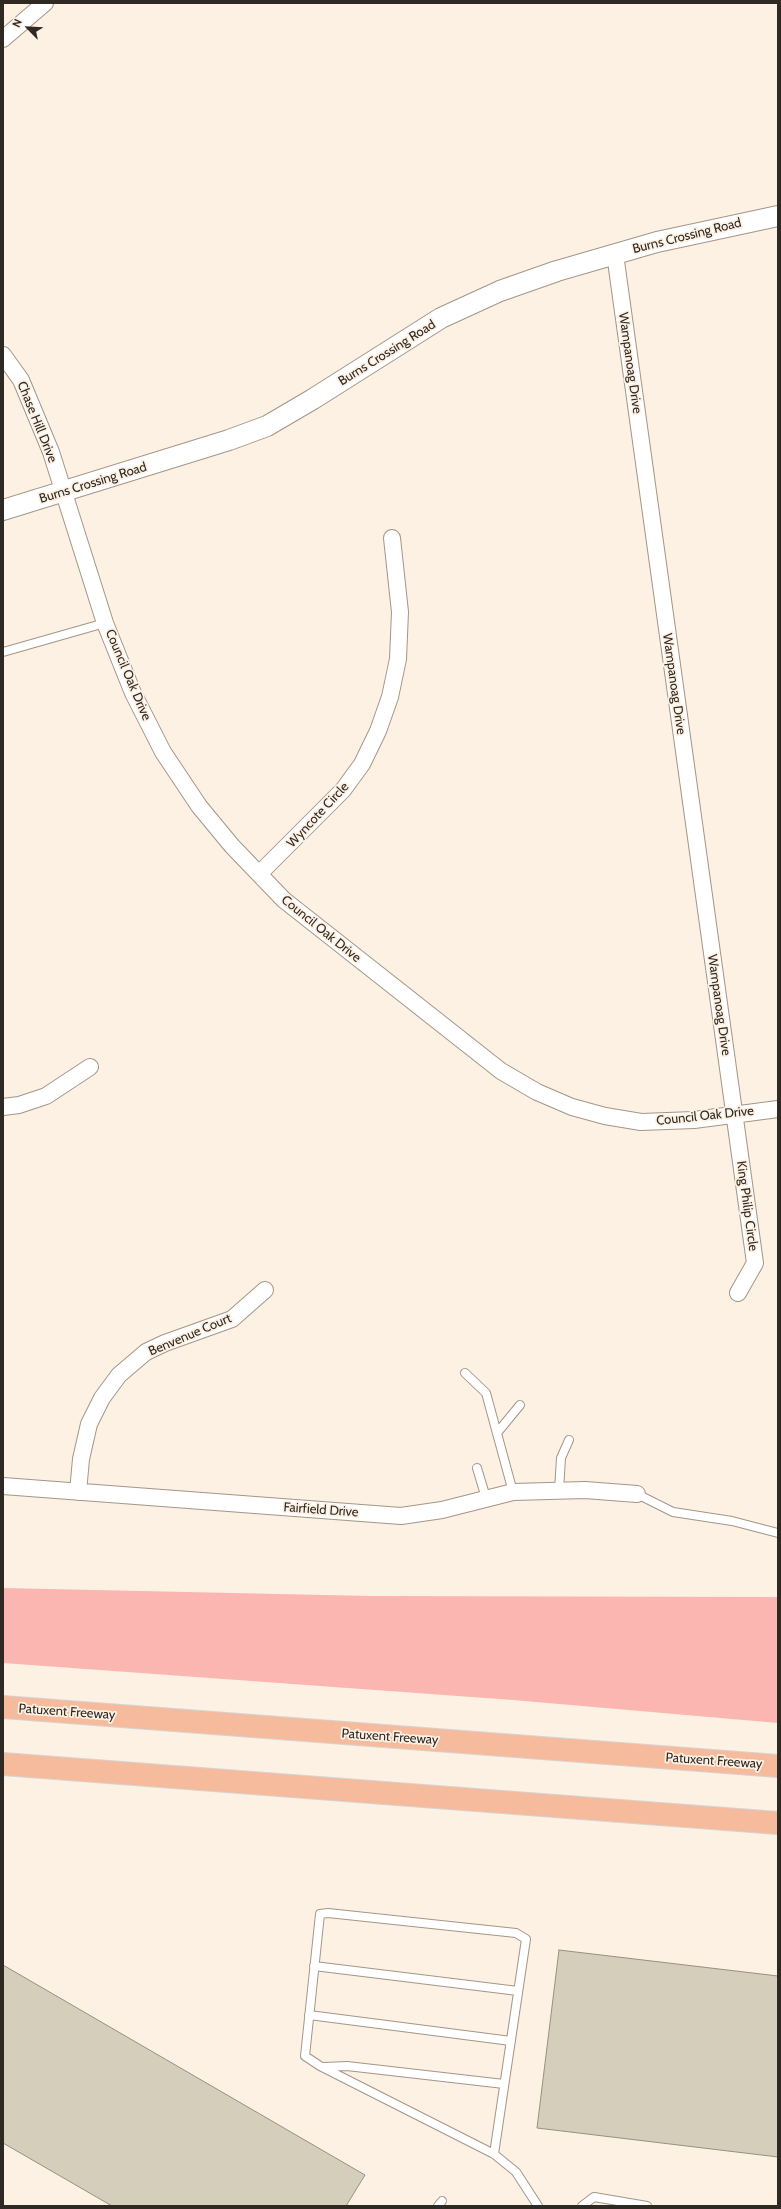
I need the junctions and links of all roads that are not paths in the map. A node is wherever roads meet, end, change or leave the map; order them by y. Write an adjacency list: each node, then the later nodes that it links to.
1 (45, 3): 2 (street)
2 (3, 39)
3 (778, 216): 4 (street, Burns Crossing Road)
4 (615, 254): 6 (street, Burns Crossing Road); 15 (street, Wampanoag Drive)
5 (3, 355): 6 (street, Chase Hill Drive)
6 (64, 493): 7 (street, Burns Crossing Road); 9 (street, Council Oak Drive)
7 (3, 510)
8 (392, 538): 11 (street, Wyncote Circle)
9 (105, 623): 10 (lane); 11 (street, Council Oak Drive)
10 (3, 652)
11 (259, 874): 15 (street, Council Oak Drive)
12 (90, 1067): 13 (street)
13 (3, 1107)
14 (778, 1109): 15 (street, Council Oak Drive)
15 (734, 1115): 17 (street, King Philip Circle)
16 (265, 1290): 25 (street, Benvenue Court)
17 (738, 1293)
18 (465, 1373): 20 (lane)
19 (520, 1405): 20 (lane)
20 (497, 1433): 26 (lane)
21 (569, 1440): 24 (lane)
22 (477, 1468): 28 (lane)
23 (3, 1486): 25 (street, Fairfield Drive)
24 (559, 1490): 26 (street, Fairfield Drive); 27 (street, Fairfield Drive)
25 (78, 1492): 28 (street, Fairfield Drive)
26 (513, 1492): 28 (street, Fairfield Drive)
27 (637, 1494): 29 (lane)
28 (486, 1498)
29 (778, 1533)
30 (3, 1707): 32 (highway, Patuxent Freeway)
31 (3, 1764): 33 (highway)
32 (778, 1766)
33 (778, 1823)
34 (314, 1966): 35 (lane); 35 (lane); 36 (lane)
35 (518, 1991): 37 (lane)
36 (309, 2015): 37 (lane); 38 (lane)
37 (511, 2041): 39 (lane)
38 (323, 2067): 39 (lane); 40 (lane)
39 (504, 2084): 40 (lane)
40 (494, 2154): 41 (lane)
41 (538, 2206)
42 (582, 2206): 43 (lane)
43 (647, 2206)

